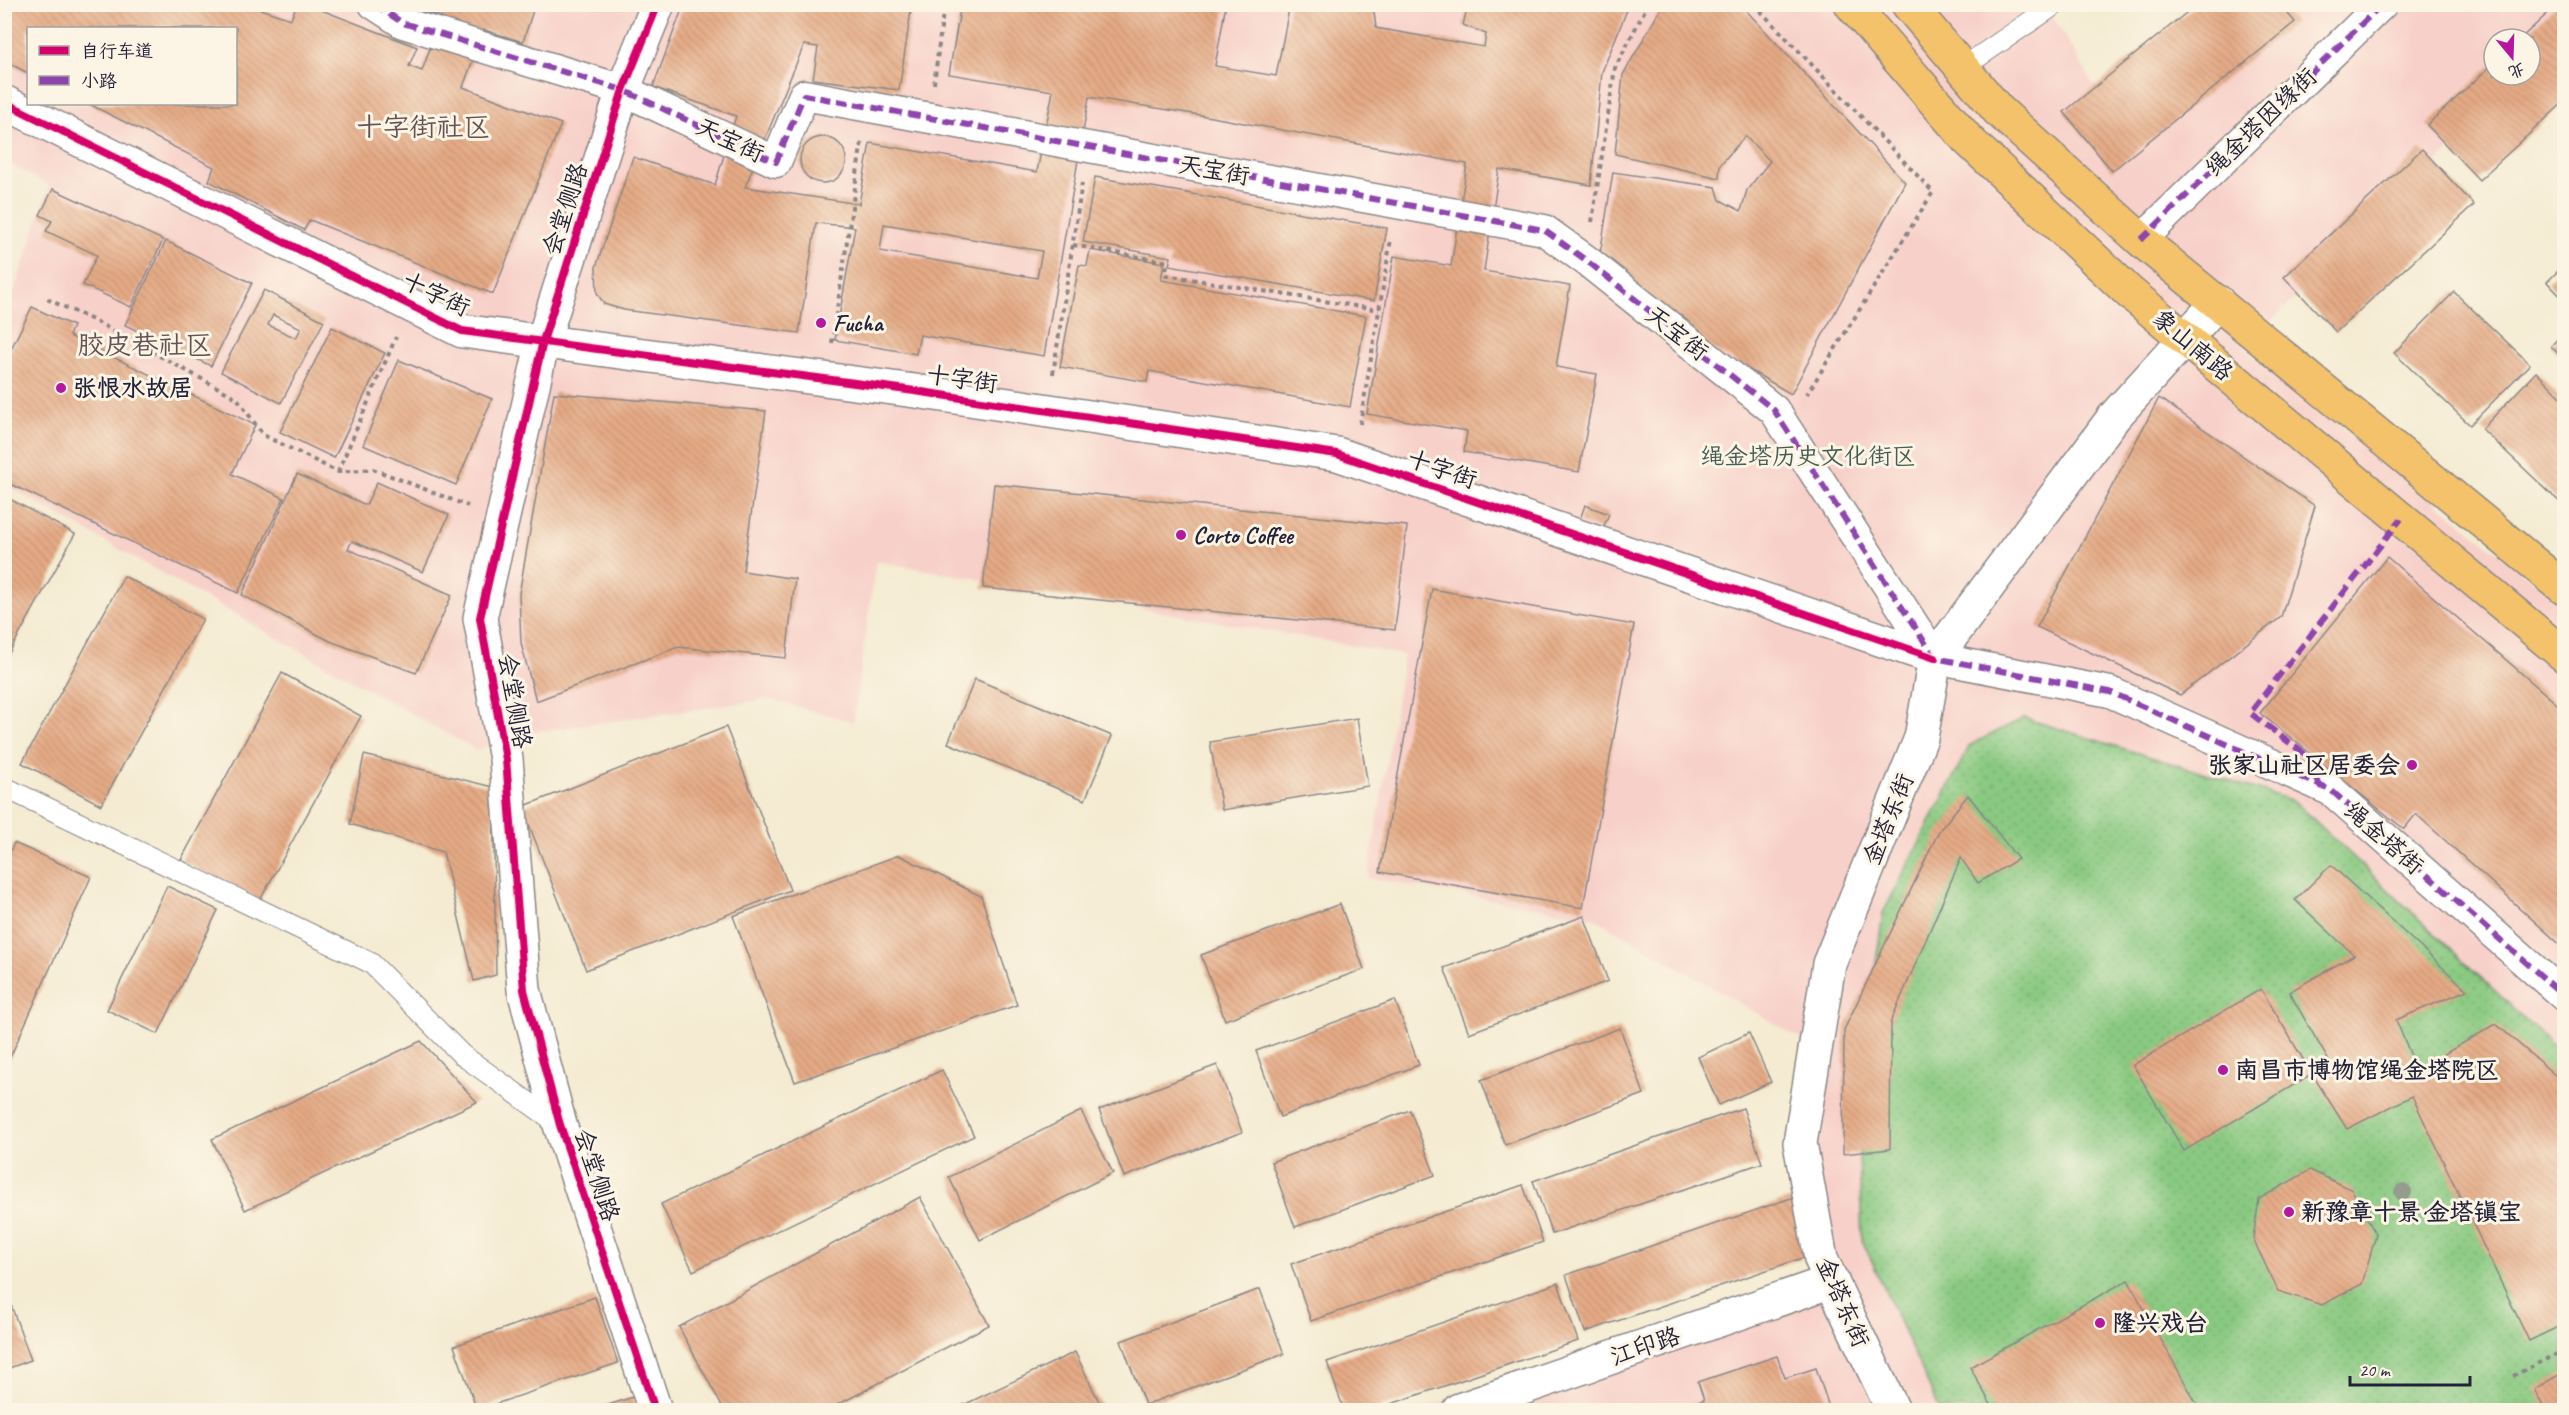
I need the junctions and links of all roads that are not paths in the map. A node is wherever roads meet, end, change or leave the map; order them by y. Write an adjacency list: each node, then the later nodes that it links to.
1 (374, 4): 8 (street, 天宝街)
2 (658, 4): 8 (street, 会堂侧路)
3 (1851, 4): 12 (main road, 象山南路)
4 (1908, 4): 7 (main road, 象山南路)
5 (2381, 4): 10 (street)
6 (2053, 5): 7 (lane)
7 (1962, 68): 10 (main road, 象山南路)
8 (623, 90): 13 (street, 会堂侧路); 16 (street, 天宝街)
9 (4, 102): 13 (street, 十字街)
10 (2145, 236): 11 (main road, 象山南路)
11 (2218, 302): 12 (street, 金塔东街); 14 (main road, 象山南路)
12 (2185, 339): 15 (main road, 象山南路); 16 (street, 金塔东街)
13 (543, 341): 16 (street, 十字街); 19 (street, 会堂侧路)
14 (2565, 588)
15 (2565, 655)
16 (1935, 658): 18 (street, 绳金塔街); 20 (street, 金塔东街)
17 (4, 787): 19 (lane)
18 (2565, 996)
19 (560, 1125): 21 (street, 会堂侧路)
20 (1832, 1281): 22 (street, 江印路); 23 (street, 金塔东街)
21 (655, 1410)
22 (1459, 1410)
23 (1893, 1410)

